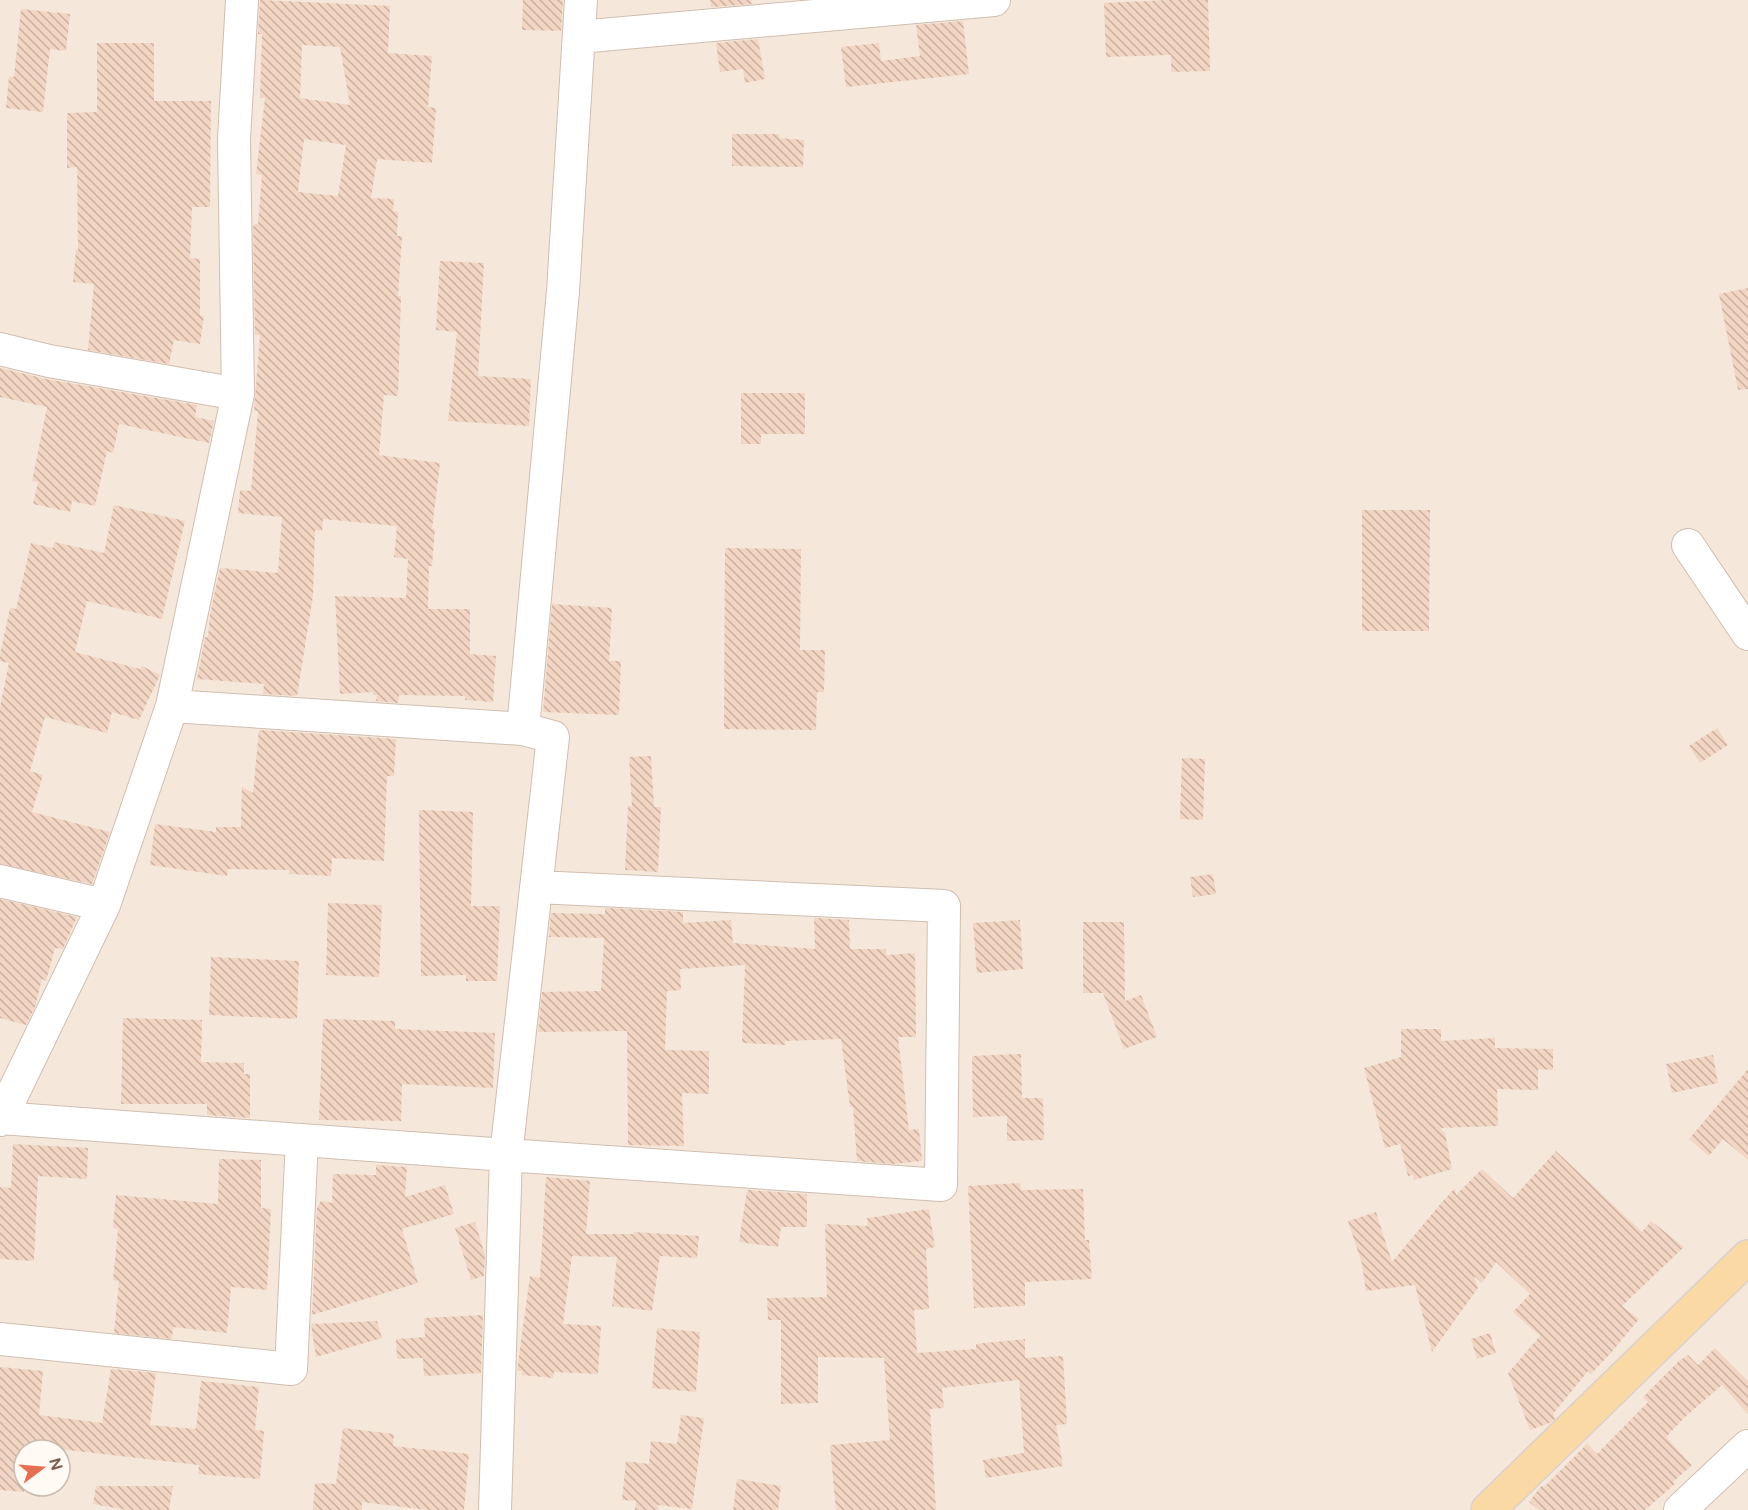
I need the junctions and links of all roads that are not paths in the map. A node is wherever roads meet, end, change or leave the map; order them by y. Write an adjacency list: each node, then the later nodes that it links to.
1 (242, 0): 6 (street)
2 (581, 0): 4 (street)
3 (994, 0): 4 (street)
4 (579, 37): 10 (street)
5 (0, 349): 6 (street)
6 (238, 394): 9 (street)
7 (1688, 545): 8 (street)
8 (1748, 633)
9 (172, 706): 10 (street); 13 (street)
10 (523, 729): 12 (street)
11 (0, 881): 13 (street)
12 (536, 886): 16 (street); 16 (street)
13 (104, 905): 14 (street)
14 (1, 1119): 15 (street)
15 (303, 1140): 16 (street); 18 (street)
16 (506, 1155): 20 (street)
17 (1748, 1257): 21 (main road)
18 (0, 1339)
19 (1748, 1446): 22 (street)
20 (495, 1510)
21 (1488, 1510)
22 (1680, 1510)

